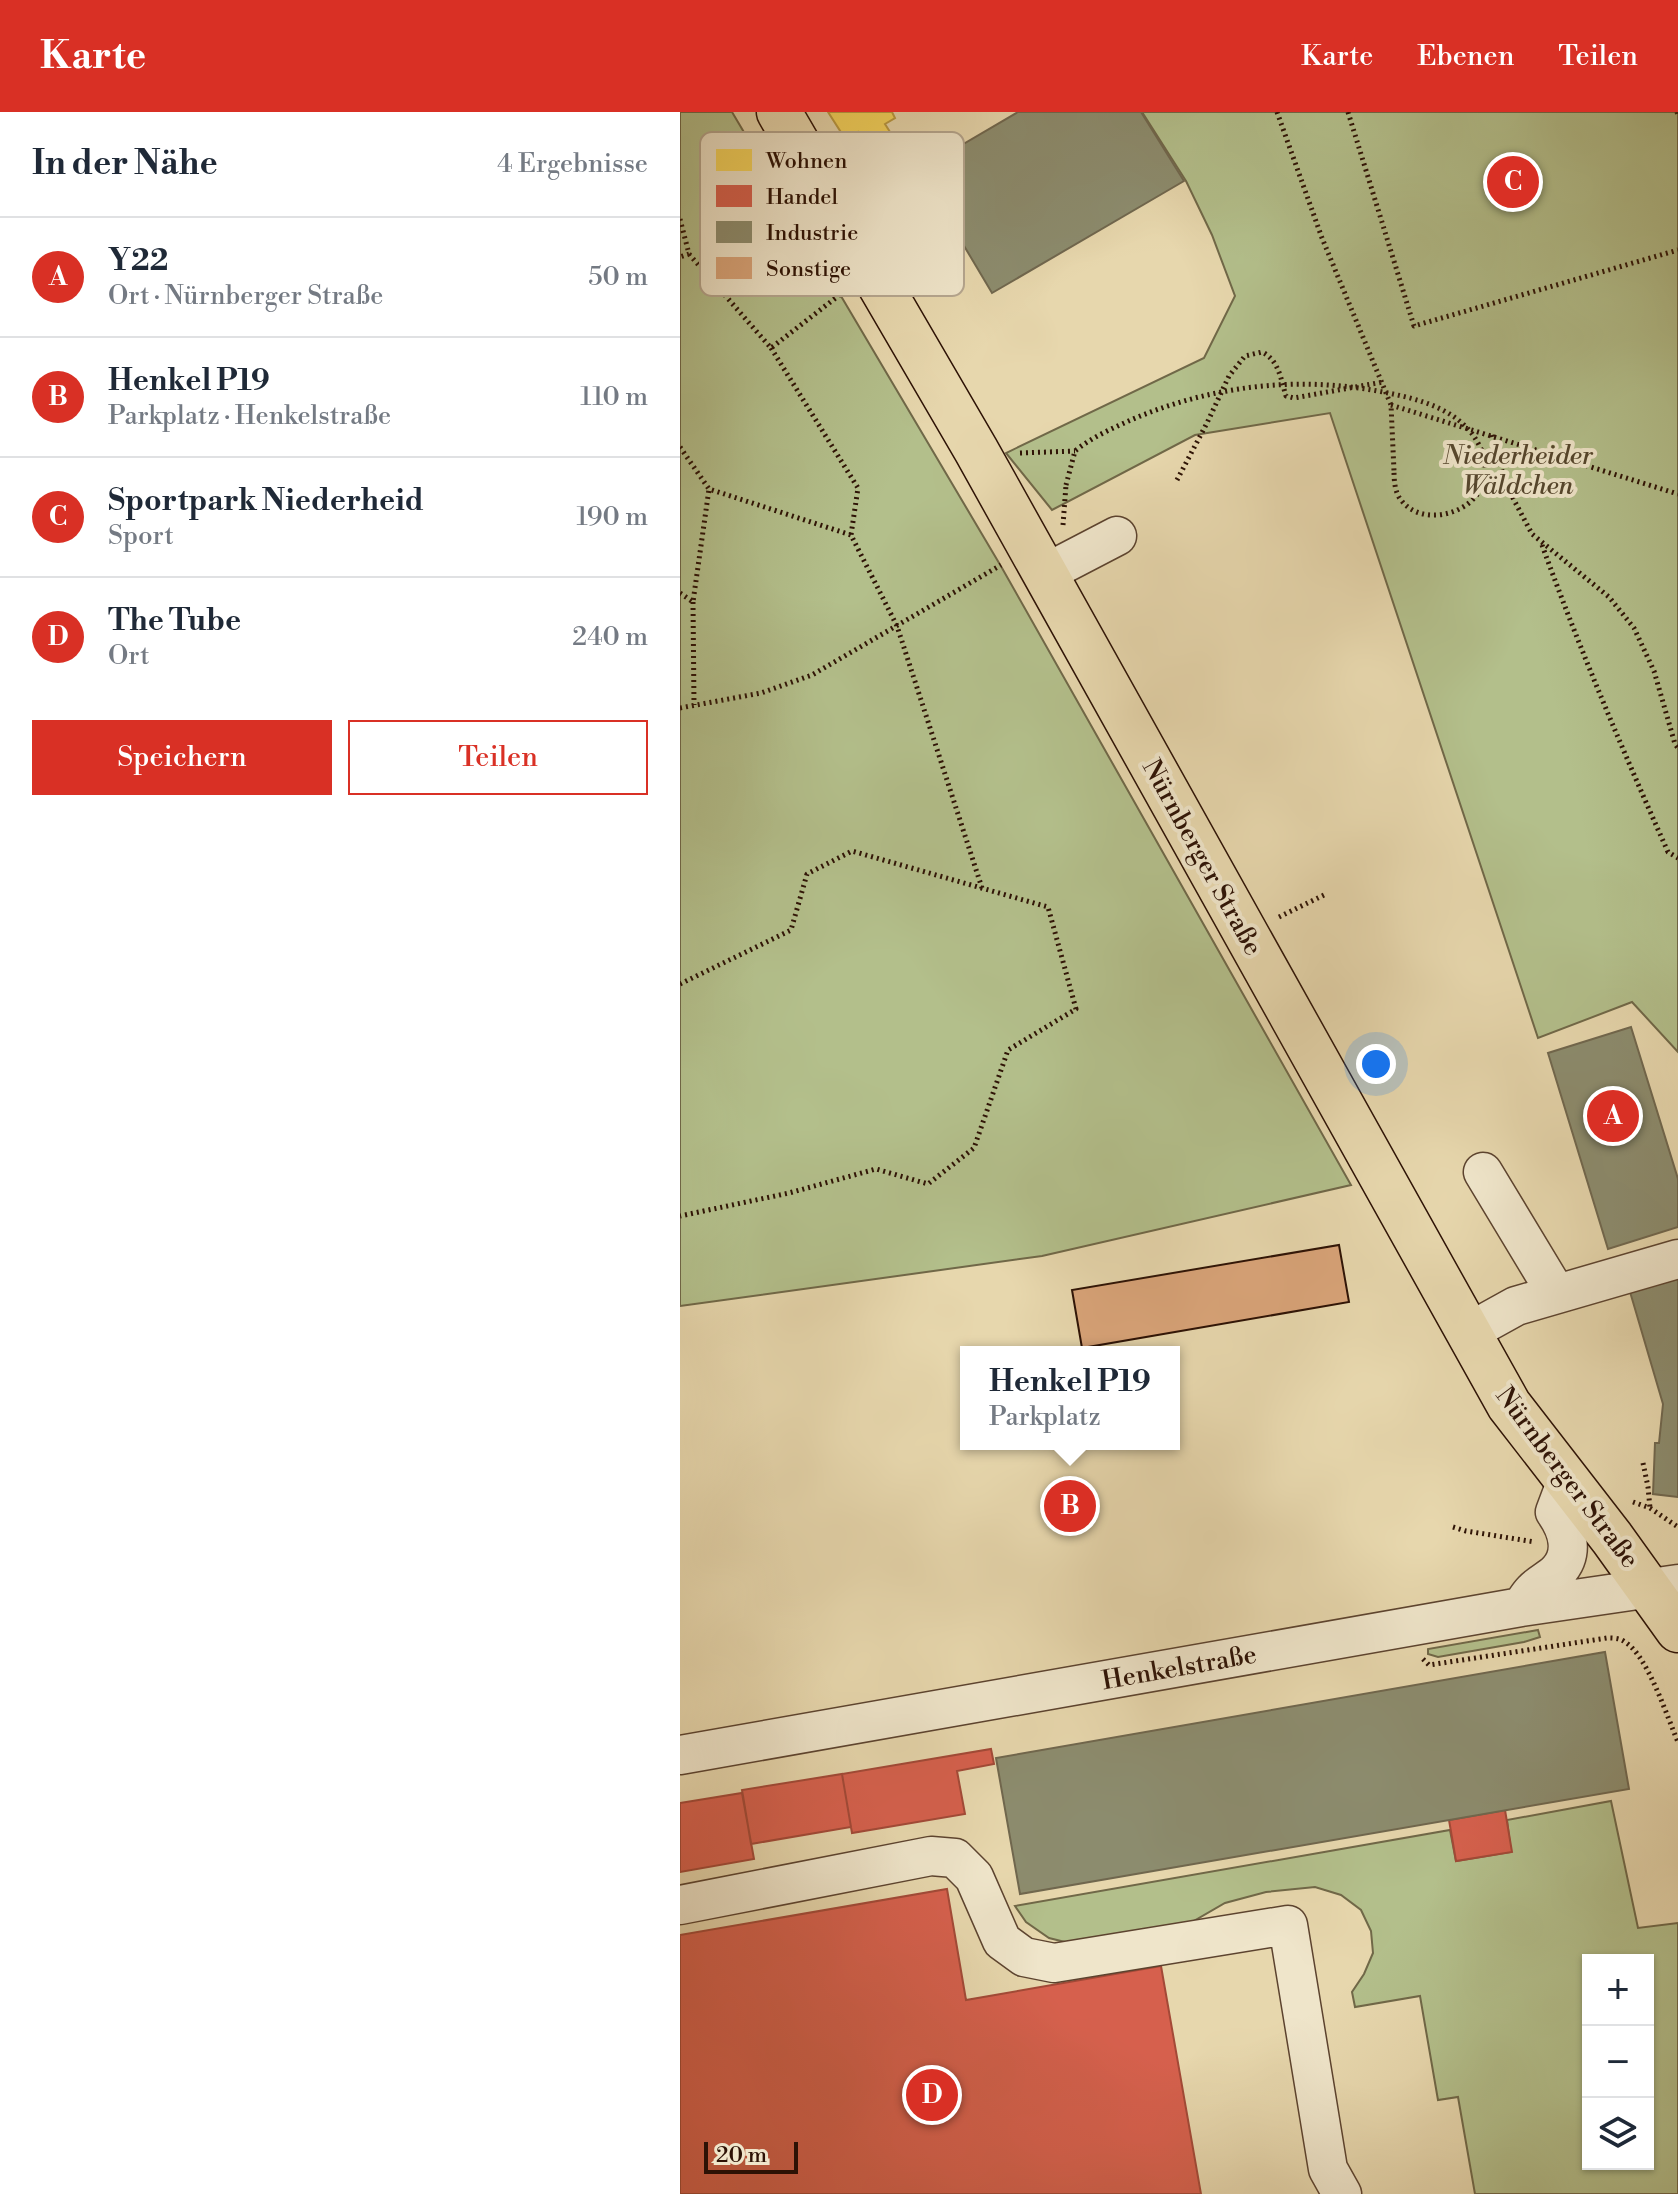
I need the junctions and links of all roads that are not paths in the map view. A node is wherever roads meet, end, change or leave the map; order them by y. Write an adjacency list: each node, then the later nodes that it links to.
1 (779, 112): 2 (main road, Nürnberger Straße)
2 (791, 132)
3 (886, 296): 5 (main road, Nürnberger Straße)
4 (1117, 536): 5 (street)
5 (1037, 561): 9 (main road, Nürnberger Straße)
6 (1483, 1172): 8 (street)
7 (1678, 1259): 8 (street)
8 (1556, 1293): 9 (street)
9 (1469, 1332): 10 (main road, Nürnberger Straße)
10 (1567, 1480): 11 (main road, Nürnberger Straße); 12 (street)
11 (1664, 1586): 12 (street, Henkelstraße); 13 (main road, Nürnberger Straße)
12 (1521, 1607): 14 (street, Henkelstraße)
13 (1678, 1630)
14 (680, 1755)
15 (680, 1905): 16 (street)
16 (1342, 2194)

